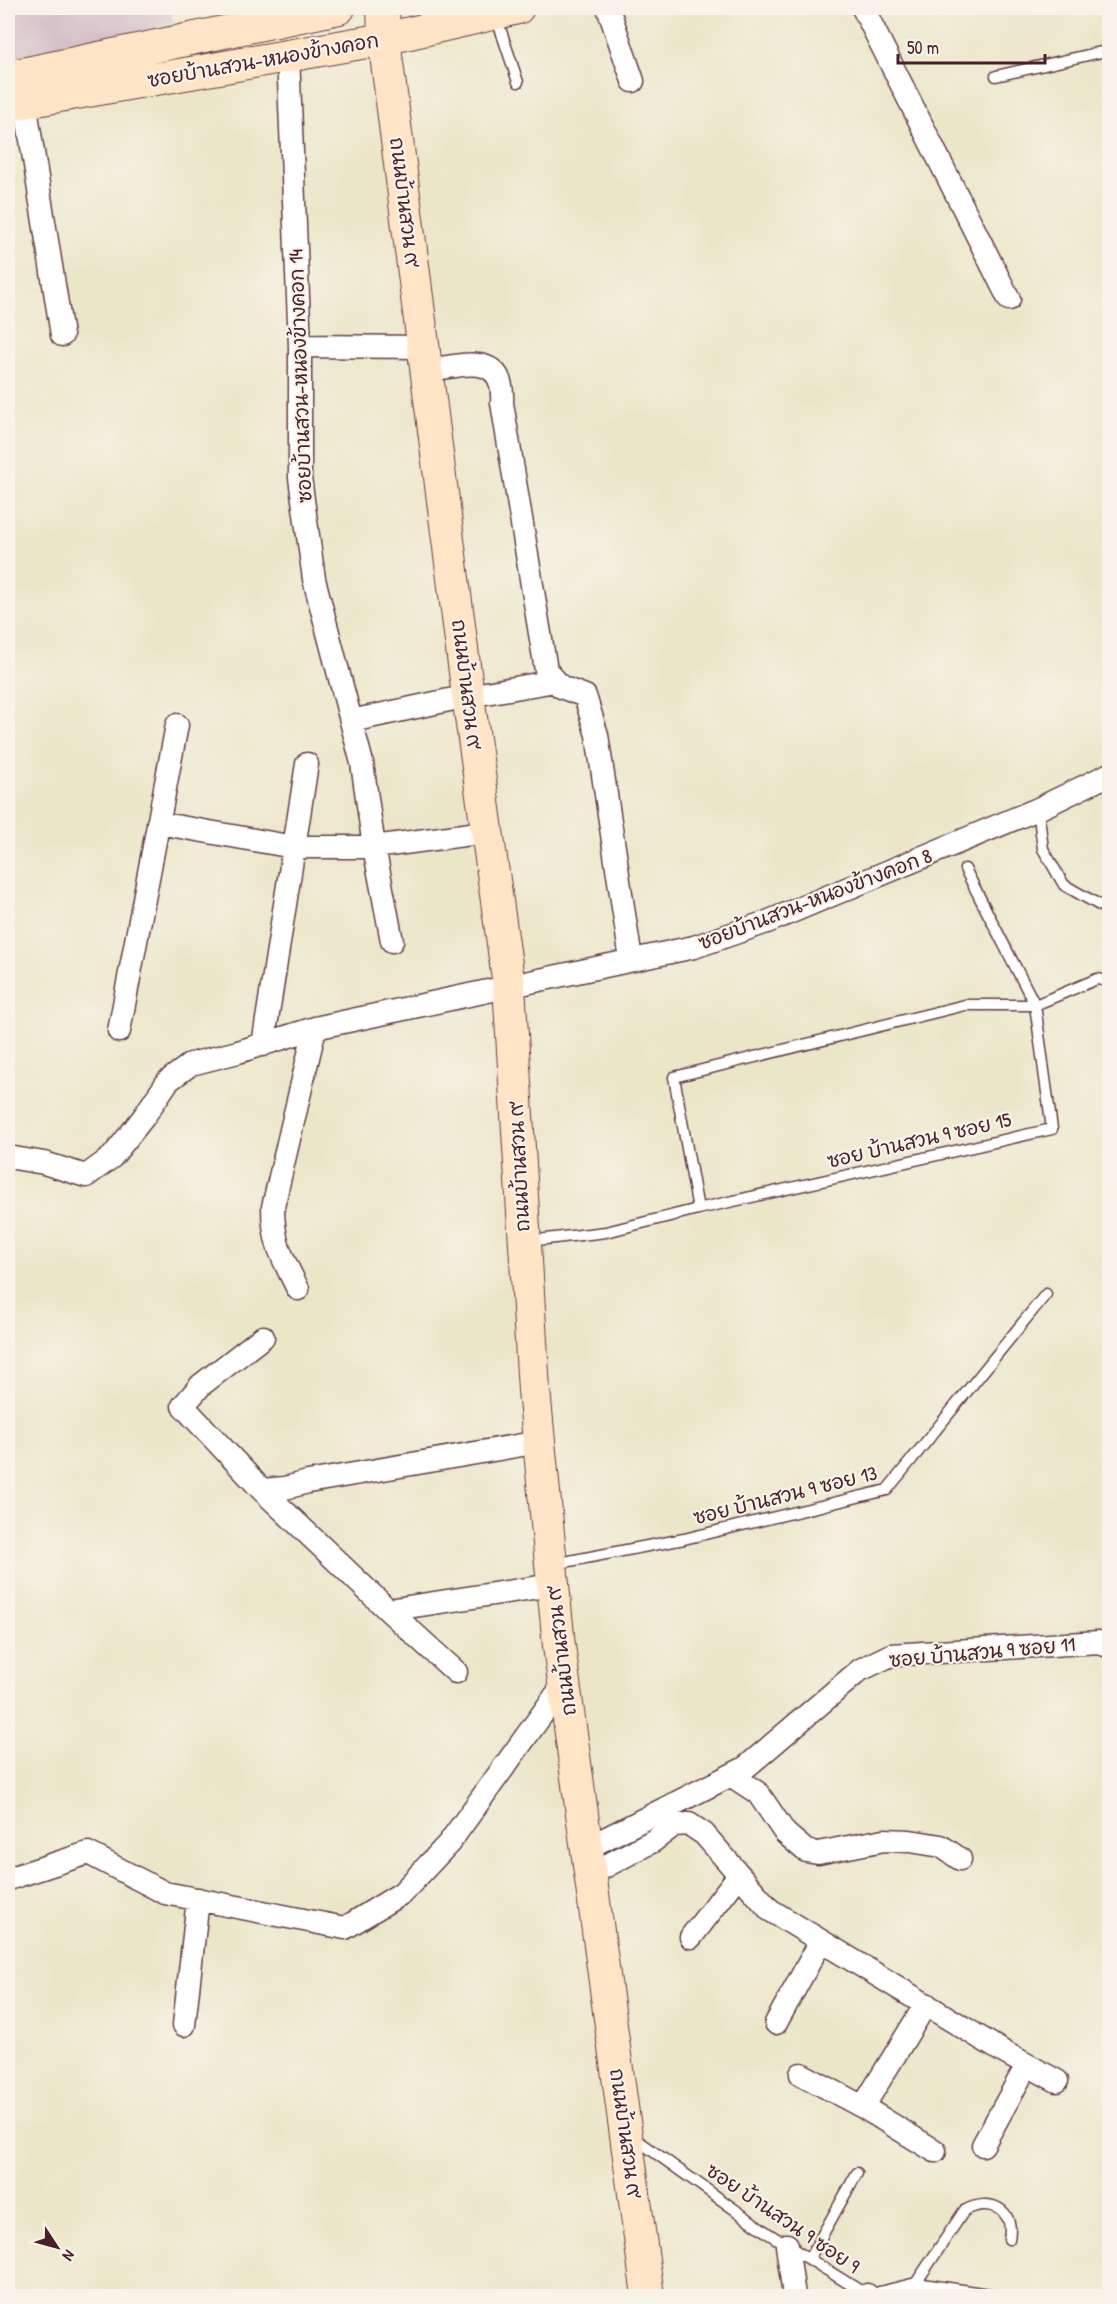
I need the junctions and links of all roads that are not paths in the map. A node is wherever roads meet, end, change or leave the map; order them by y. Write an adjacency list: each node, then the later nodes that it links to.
1 (339, 8): 6 (street, ซอยบ้านสวน-หนองข้างคอก)
2 (382, 8): 7 (street, ถนนบ้านสวน ๙)
3 (608, 8): 12 (street)
4 (863, 8): 15 (street)
5 (507, 10): 7 (street, ซอยบ้านสวน-หนองข้างคอก); 13 (lane)
6 (288, 13): 11 (street, ซอยบ้านสวน-หนองข้างคอก)
7 (384, 39): 9 (street, ซอยบ้านสวน-หนองข้างคอก); 18 (street, ถนนบ้านสวน ๙)
8 (1110, 50): 10 (lane)
9 (288, 55): 14 (street, ซอยบ้านสวน-หนองข้างคอก); 17 (street, ซอยบ้านสวน-หนองข้างคอก 14)
10 (996, 76)
11 (8, 77)
12 (633, 81)
13 (518, 82)
14 (16, 104): 16 (street)
15 (1009, 299)
16 (62, 335)
17 (300, 346): 18 (street); 21 (street, ซอยบ้านสวน-หนองข้างคอก 14)
18 (425, 358): 19 (street); 20 (street, ถนนบ้านสวน ๙)
19 (555, 681): 20 (street); 33 (street)
20 (468, 696): 21 (street); 27 (street, ถนนบ้านสวน ๙)
21 (351, 721): 29 (street, ซอยบ้านสวน-หนองข้างคอก 14)
22 (177, 725): 26 (street)
23 (308, 764): 28 (street)
24 (1110, 774): 25 (street, ซอยบ้านสวน-หนองข้างคอก 8)
25 (1038, 809): 31 (lane); 33 (street, ซอยบ้านสวน-หนองข้างคอก 8)
26 (159, 823): 28 (street); 38 (street)
27 (486, 832): 29 (street); 35 (street, ถนนบ้านสวน ๙)
28 (294, 847): 29 (street); 39 (street)
29 (374, 847): 32 (street, ซอยบ้านสวน-หนองข้างคอก 14)
30 (965, 870): 36 (lane, ซอย บ้านสวน 9 ซอย 15)
31 (1110, 911)
32 (392, 941)
33 (631, 960): 35 (street, ซอยบ้านสวน-หนองข้างคอก 8)
34 (1110, 981): 36 (lane)
35 (509, 986): 37 (street, ซอยบ้านสวน-หนองข้างคอก 8); 42 (street, ถนนบ้านสวน ๙)
36 (1035, 1005): 41 (lane, ซอย บ้านสวน 9 ซอย 15); 41 (lane)
37 (315, 1028): 39 (street, ซอยบ้านสวน-หนองข้างคอก 8); 43 (street)
38 (119, 1031)
39 (263, 1045): 40 (street, ซอยบ้านสวน-หนองข้างคอก 8)
40 (8, 1157)
41 (698, 1209): 42 (lane, ซอย บ้านสวน 9 ซอย 15)
42 (523, 1241): 46 (street, ถนนบ้านสวน ๙)
43 (298, 1289)
44 (1046, 1294): 48 (lane, ซอย บ้านสวน 9 ซอย 13)
45 (263, 1337): 47 (street)
46 (539, 1443): 47 (street); 48 (street, ถนนบ้านสวน ๙)
47 (262, 1490): 49 (street)
48 (551, 1574): 49 (street); 52 (street, ถนนบ้านสวน ๙)
49 (388, 1611): 51 (street)
50 (1110, 1647): 53 (street, ซอย บ้านสวน 9 ซอย 11)
51 (456, 1672)
52 (564, 1684): 55 (street, ถนนบ้านสวน ๙); 58 (street)
53 (732, 1776): 54 (street); 55 (street, ซอย บ้านสวน 9 ซอย 11)
54 (960, 1859)
55 (589, 1861): 56 (street); 68 (street, ถนนบ้านสวน ๙)
56 (739, 1875): 59 (street); 60 (street)
57 (8, 1879): 58 (street)
58 (198, 1899): 63 (street)
59 (692, 1937)
60 (821, 1941): 61 (street); 62 (street)
61 (926, 2004): 64 (street); 67 (street)
62 (776, 2023)
63 (184, 2025)
64 (1027, 2064): 66 (street); 69 (street)
65 (801, 2074): 67 (street)
66 (1057, 2081)
67 (863, 2107): 70 (street)
68 (626, 2132): 73 (lane, ซอย บ้านสวน 9 ซอย 9); 76 (street, ถนนบ้านสวน ๙)
69 (983, 2145)
70 (935, 2151)
71 (857, 2173): 74 (lane)
72 (1009, 2239): 75 (lane)
73 (787, 2245): 74 (lane, ซอย บ้านสวน 9 ซอย 9); 77 (street)
74 (809, 2259): 78 (lane, ซอย บ้านสวน 9 ซอย 9)
75 (916, 2283): 78 (lane, ซอย บ้านสวน 9 ซอย 9); 79 (lane, ซอย บ้านสวน 9 ซอย 9)
76 (648, 2296)
77 (794, 2296)
78 (867, 2296)
79 (1002, 2296)

